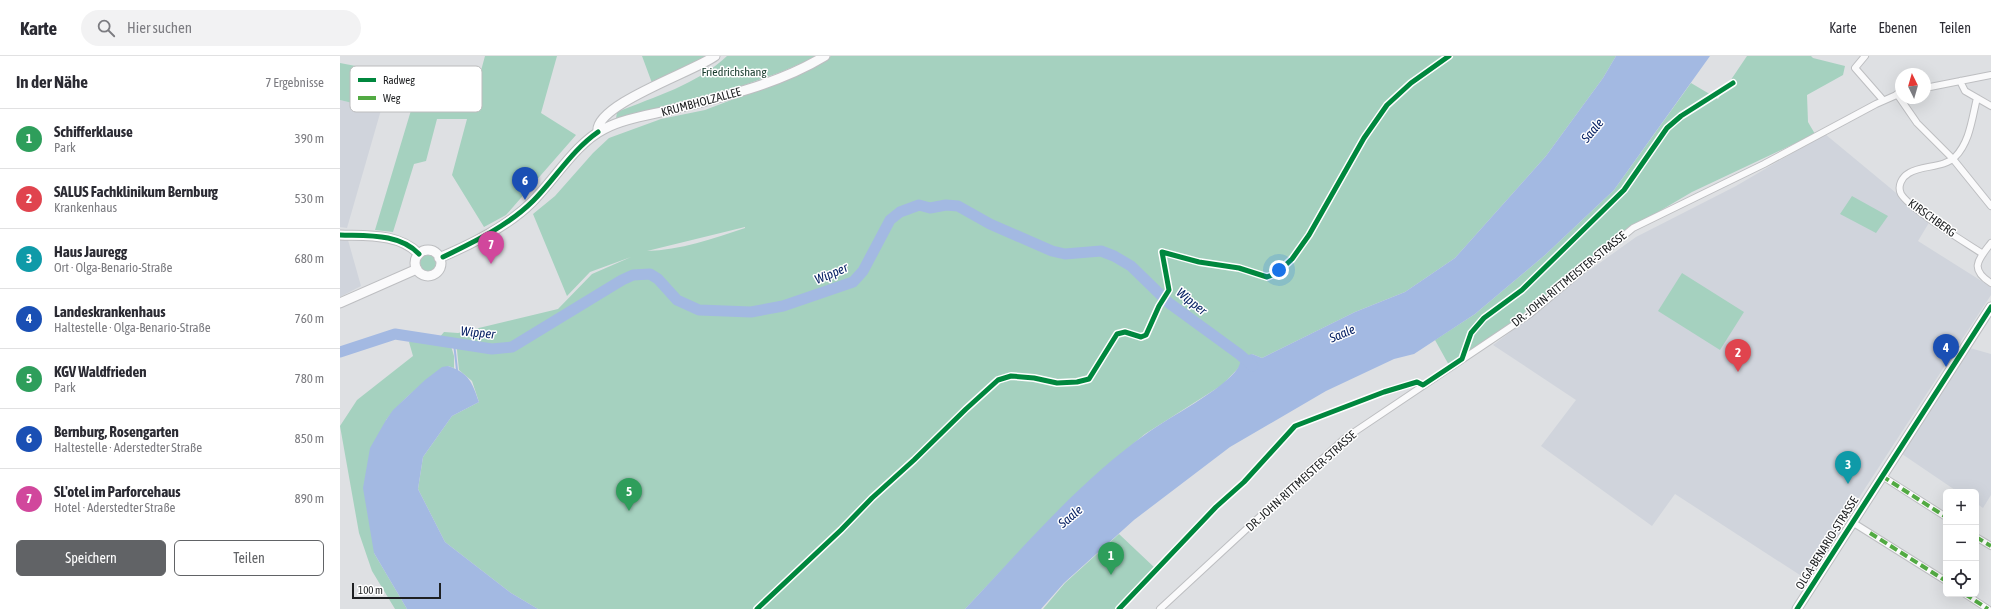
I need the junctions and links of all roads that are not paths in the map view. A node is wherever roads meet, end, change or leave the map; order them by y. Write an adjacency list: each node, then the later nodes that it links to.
1 (715, 56): 12 (street)
2 (825, 56): 12 (street, KRUMBHOLZALLEE)
3 (1865, 56): 9 (street)
4 (1991, 75): 5 (street)
5 (1960, 81): 6 (street); 8 (street)
6 (1931, 87)
7 (1895, 96): 9 (street, DR.-JOHN-RITTMEISTER-STRASSE)
8 (1977, 98): 11 (street); 13 (street)
9 (1883, 100): 31 (street, DR.-JOHN-RITTMEISTER-STRASSE)
10 (1905, 104): 13 (street)
11 (1991, 106)
12 (598, 132): 19 (street)
13 (1953, 159): 14 (street); 18 (street, KIRSCHBERG)
14 (1991, 206)
15 (340, 235): 17 (street)
16 (1991, 243): 18 (street)
17 (419, 254): 19 (street); 20 (street)
18 (1982, 254): 21 (street)
19 (440, 258): 20 (street)
20 (417, 269): 22 (street)
21 (1991, 283)
22 (340, 303)
23 (1991, 306): 24 (street, OLGA-BENARIO-STRASSE)
24 (1882, 476): 25 (street); 26 (street, OLGA-BENARIO-STRASSE)
25 (1943, 515)
26 (1852, 522): 29 (street); 32 (street, OLGA-BENARIO-STRASSE)
27 (1979, 539): 28 (street)
28 (1991, 546)
29 (1943, 579)
30 (1970, 597): 33 (street)
31 (1160, 609)
32 (1796, 609)
33 (1988, 609)

